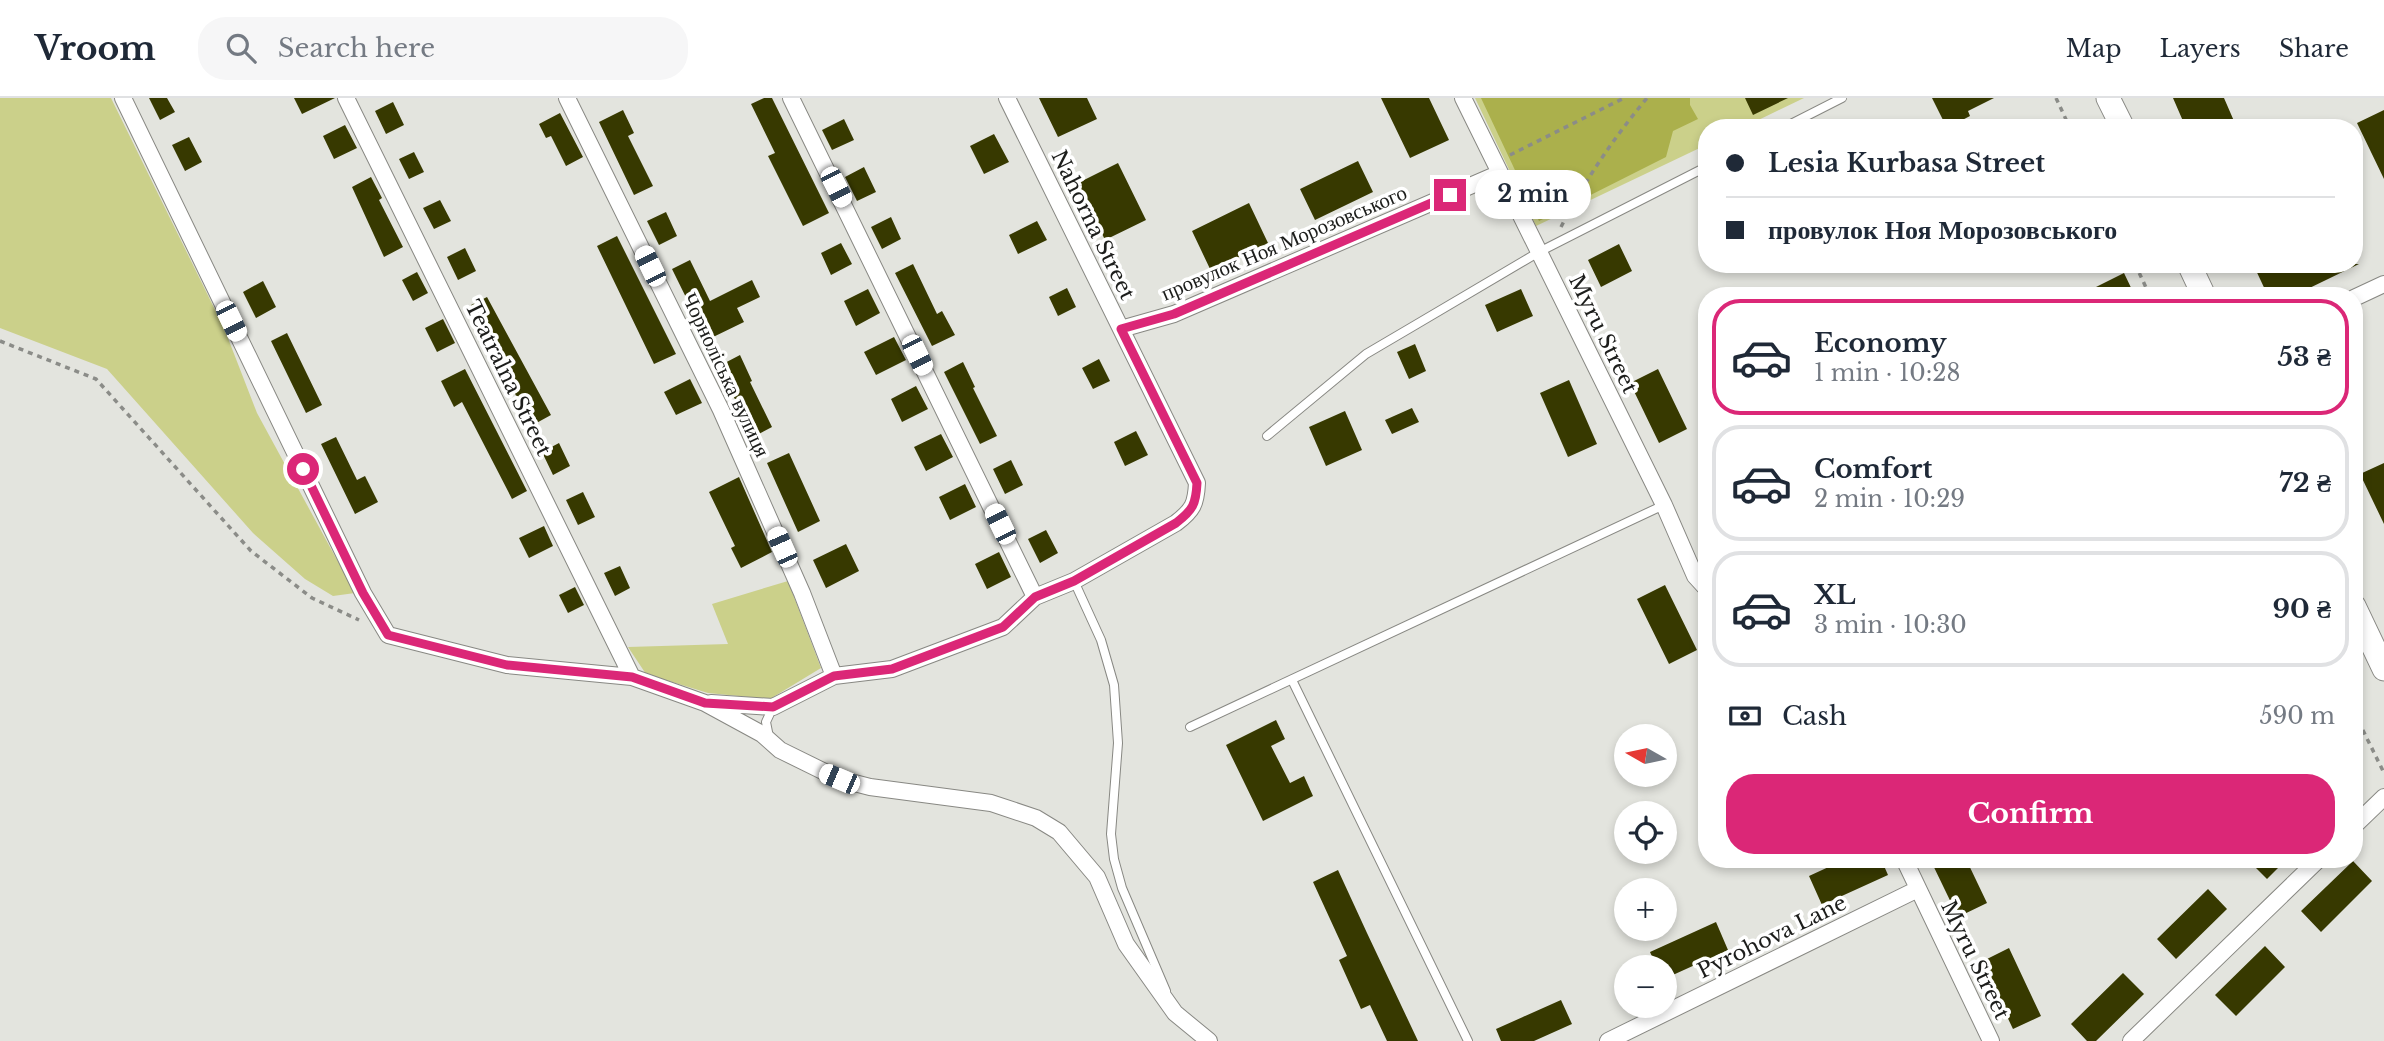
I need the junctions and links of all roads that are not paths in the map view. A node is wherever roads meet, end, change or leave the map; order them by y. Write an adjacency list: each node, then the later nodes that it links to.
1 (123, 98): 25 (street)
2 (346, 98): 25 (street, Teatralna Street)
3 (567, 98): 24 (street, Чорноліська вулиця)
4 (791, 98): 21 (street)
5 (1007, 98): 16 (street, Nahorna Street)
6 (1463, 98): 11 (street, Myru Street)
7 (1842, 98): 9 (lane)
8 (2108, 98): 10 (street)
9 (1801, 119)
10 (2118, 119)
11 (1497, 168): 13 (street, Myru Street); 16 (street, провулок Ноя Морозовського)
12 (1698, 171): 13 (lane)
13 (1545, 250): 17 (lane); 18 (street, Myru Street)
14 (2384, 284): 15 (street)
15 (2363, 294)
16 (1121, 329): 20 (street, Nahorna Street)
17 (1267, 436)
18 (1664, 505): 19 (street, Myru Street); 26 (lane)
19 (1698, 579)
20 (1074, 581): 21 (street); 36 (lane)
21 (1035, 597): 24 (street)
22 (2363, 625): 23 (street)
23 (2384, 669)
24 (834, 676): 28 (street)
25 (632, 677): 27 (street)
26 (1292, 680): 29 (lane); 38 (lane)
27 (705, 703): 28 (street); 30 (street)
28 (773, 707): 30 (lane)
29 (1190, 727)
30 (772, 743): 36 (street)
31 (2384, 797): 32 (street)
32 (2363, 817)
33 (1908, 868): 35 (street, Myru Street)
34 (2310, 868): 41 (street)
35 (1918, 889): 39 (street, Pyrohova Lane); 40 (street, Myru Street)
36 (1175, 1013): 37 (street)
37 (1209, 1041)
38 (1468, 1041)
39 (1608, 1041)
40 (1991, 1041)
41 (2131, 1041)

